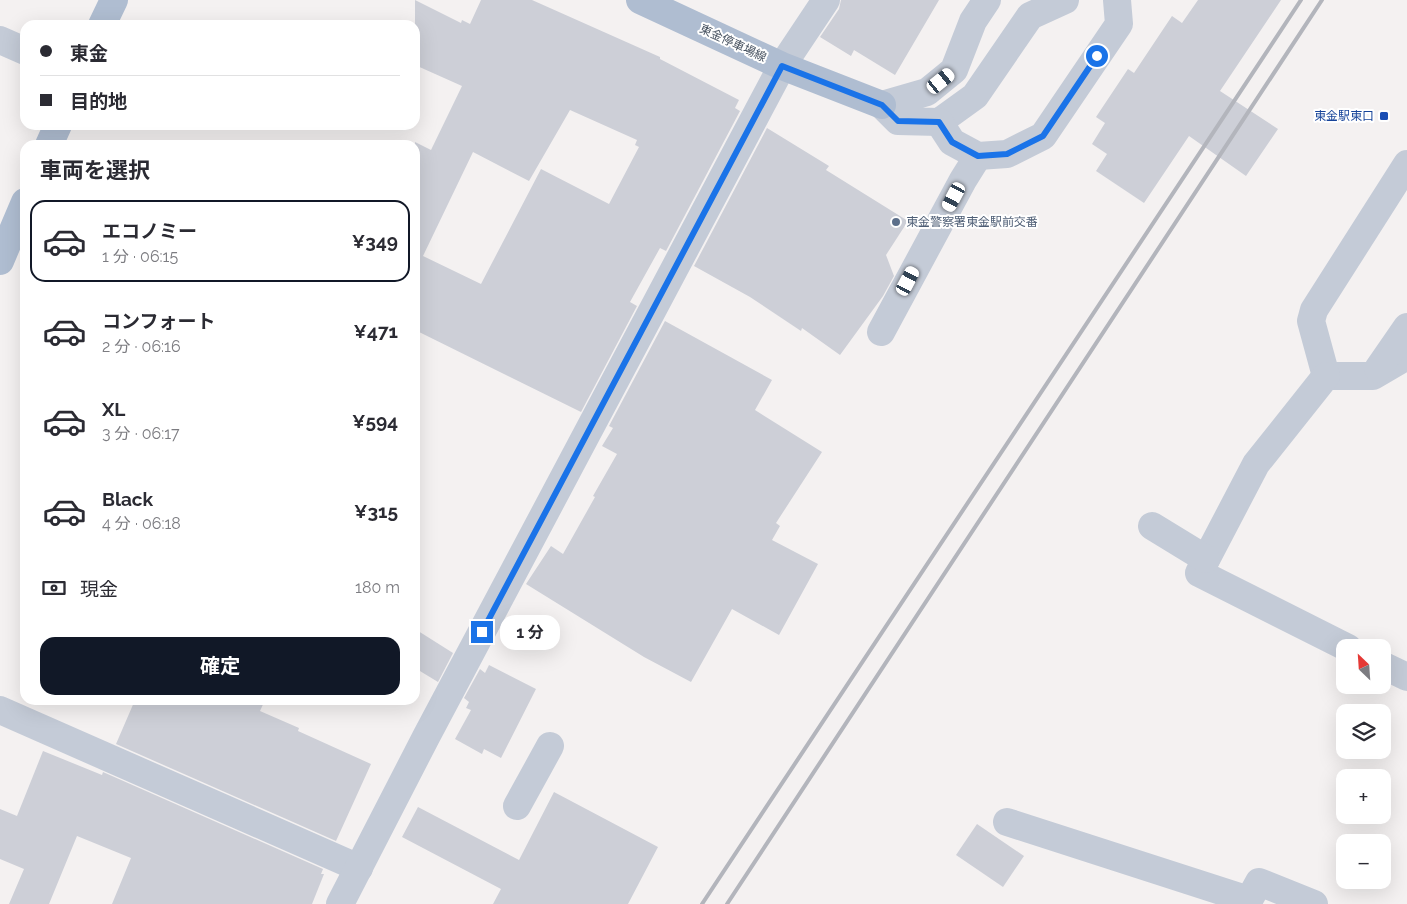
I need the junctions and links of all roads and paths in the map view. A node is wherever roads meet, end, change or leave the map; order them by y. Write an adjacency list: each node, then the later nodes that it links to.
1 (114, 0): 8 (main road)
2 (640, 0): 7 (main road, 東金停車場線)
3 (826, 0): 11 (street)
4 (988, 0): 12 (street)
5 (1065, 0): 13 (street)
6 (1116, 0): 14 (street)
7 (674, 7): 11 (main road, 東金停車場線)
8 (104, 20)
9 (0, 40): 10 (street)
10 (20, 49)
11 (782, 66): 12 (main road, 東金停車場線); 32 (street)
12 (882, 105): 13 (street)
13 (939, 122): 14 (street)
14 (978, 156): 19 (street)
15 (1403, 176): 21 (street)
16 (20, 214): 17 (main road)
17 (0, 261)
18 (1407, 327): 22 (street)
19 (881, 332)
20 (1407, 356): 22 (street)
21 (1326, 376): 22 (street); 24 (street)
22 (1372, 376)
23 (1152, 526): 24 (street)
24 (1206, 559): 25 (street)
25 (1336, 642)
26 (1391, 669): 27 (street)
27 (1407, 677)
28 (0, 710): 32 (street)
29 (550, 746): 30 (street)
30 (516, 806)
31 (1007, 822): 34 (street)
32 (359, 868): 33 (street)
33 (340, 904)
34 (1314, 904)

